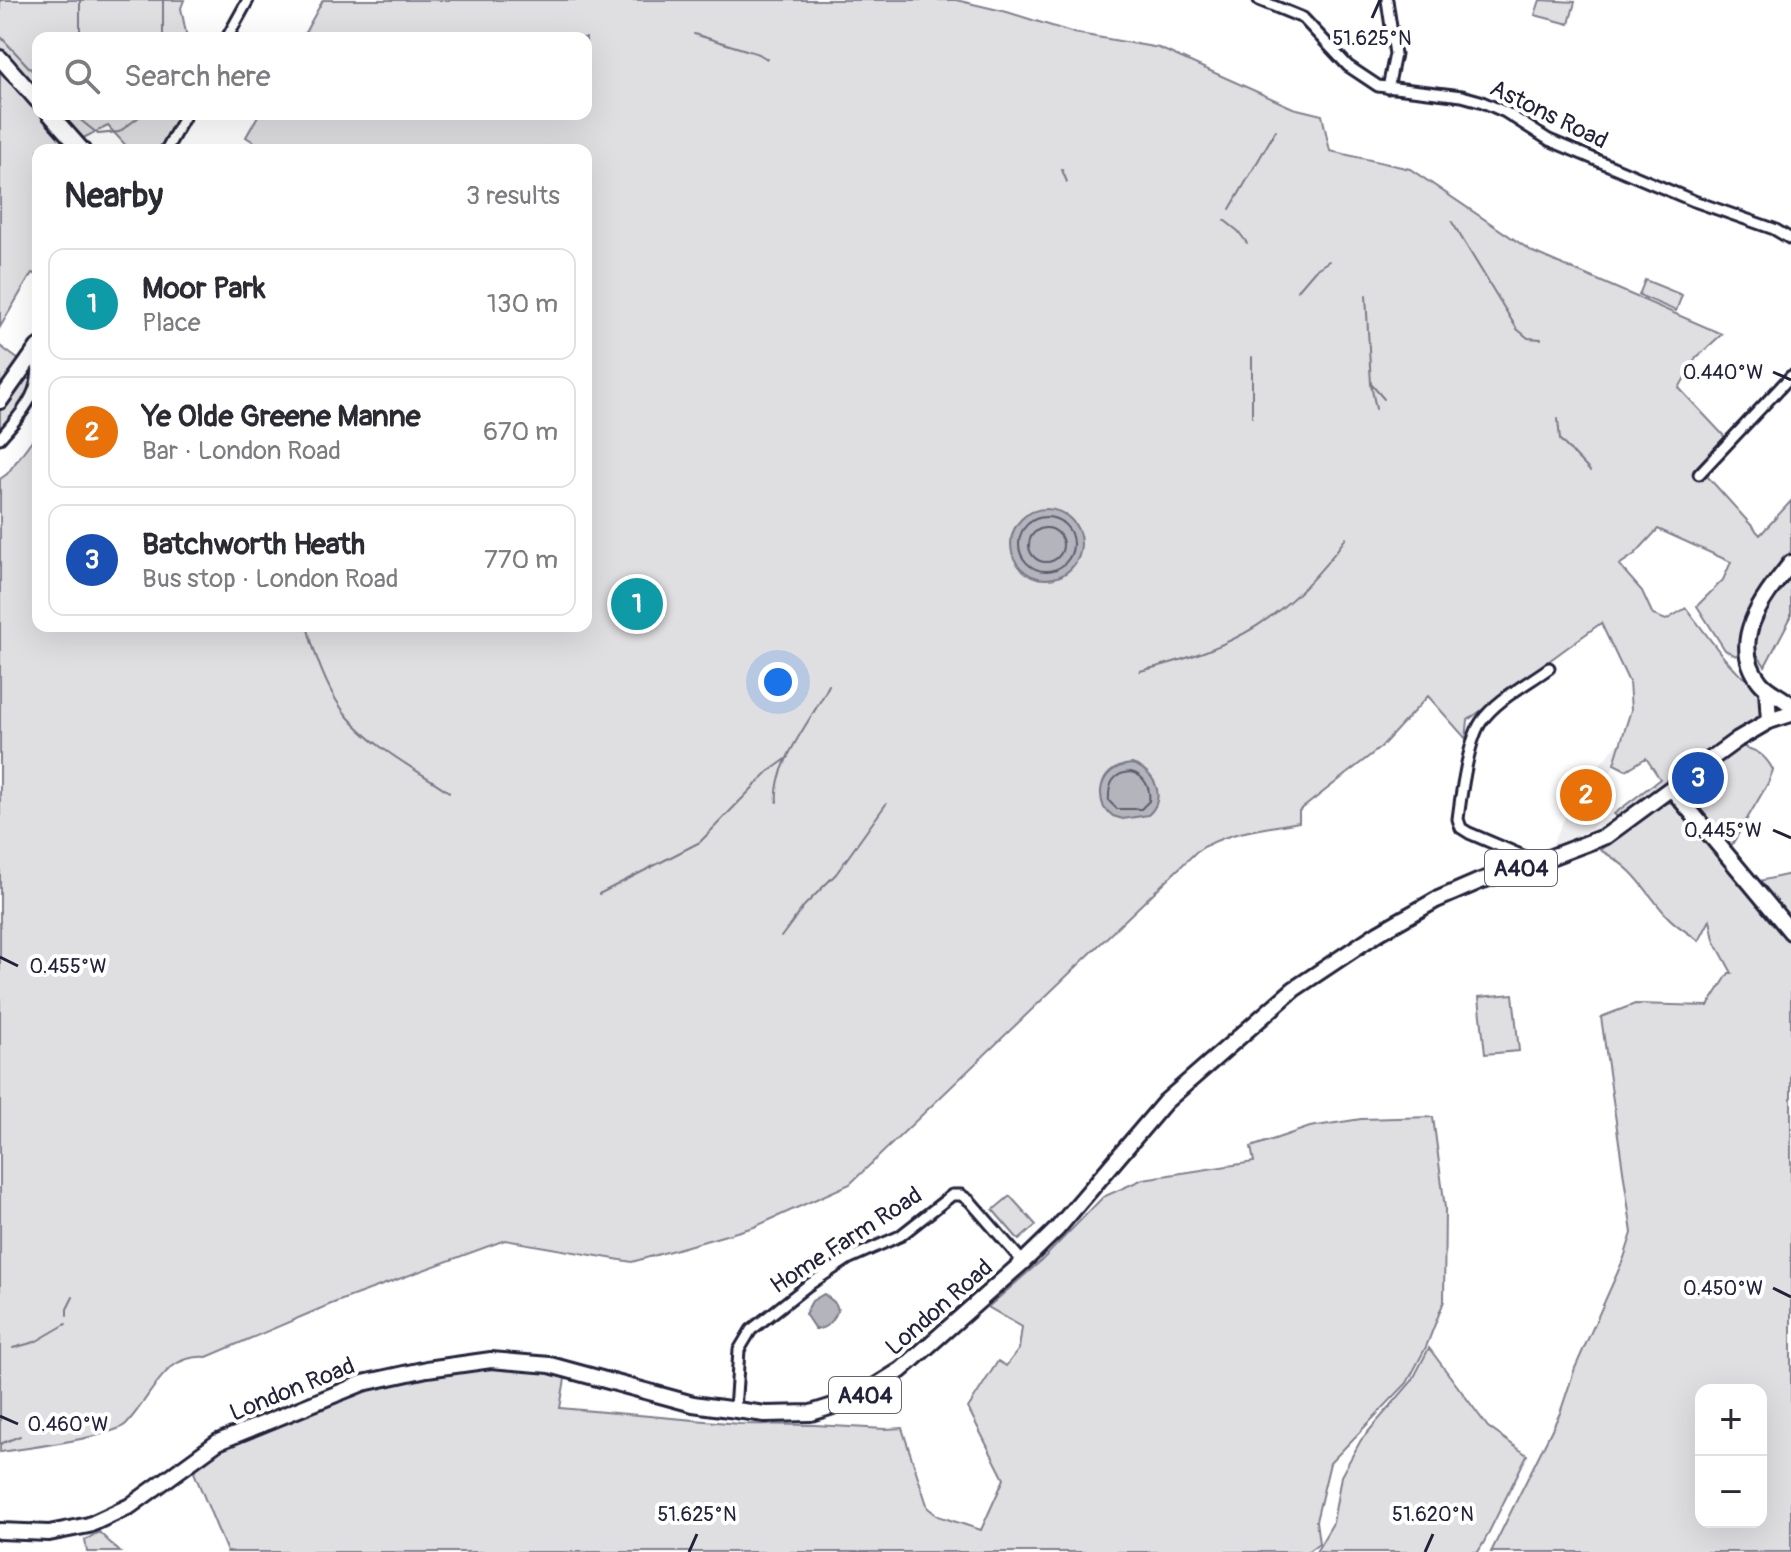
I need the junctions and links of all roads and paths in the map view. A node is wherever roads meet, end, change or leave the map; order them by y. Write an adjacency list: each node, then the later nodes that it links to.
1 (248, 0): 4 (street)
2 (1259, 0): 6 (street, Astons Road)
3 (1387, 0): 6 (street)
4 (230, 32)
5 (0, 58): 7 (main road)
6 (1388, 88): 12 (street, Astons Road)
7 (32, 94)
8 (55, 120): 10 (main road)
9 (183, 120): 11 (street)
10 (77, 144)
11 (169, 144)
12 (1791, 239)
13 (32, 357): 16 (main road)
14 (1791, 376): 18 (street)
15 (32, 398): 17 (street)
16 (0, 401)
17 (0, 438)
18 (1699, 474)
19 (1791, 563): 21 (main road)
20 (1549, 668): 26 (street)
21 (1767, 689): 22 (main road); 24 (main road)
22 (1791, 705)
23 (1791, 714): 24 (main road, A404)
24 (1769, 721): 25 (main road, London Road / A404)
25 (1672, 789): 26 (main road, London Road / A404); 27 (main road)
26 (1527, 866): 28 (main road, London Road / A404)
27 (1791, 932)
28 (1023, 1262): 29 (main road, London Road / A404); 29 (street, Home Farm Road)
29 (735, 1411): 30 (main road, London Road / A404)
30 (0, 1531)

